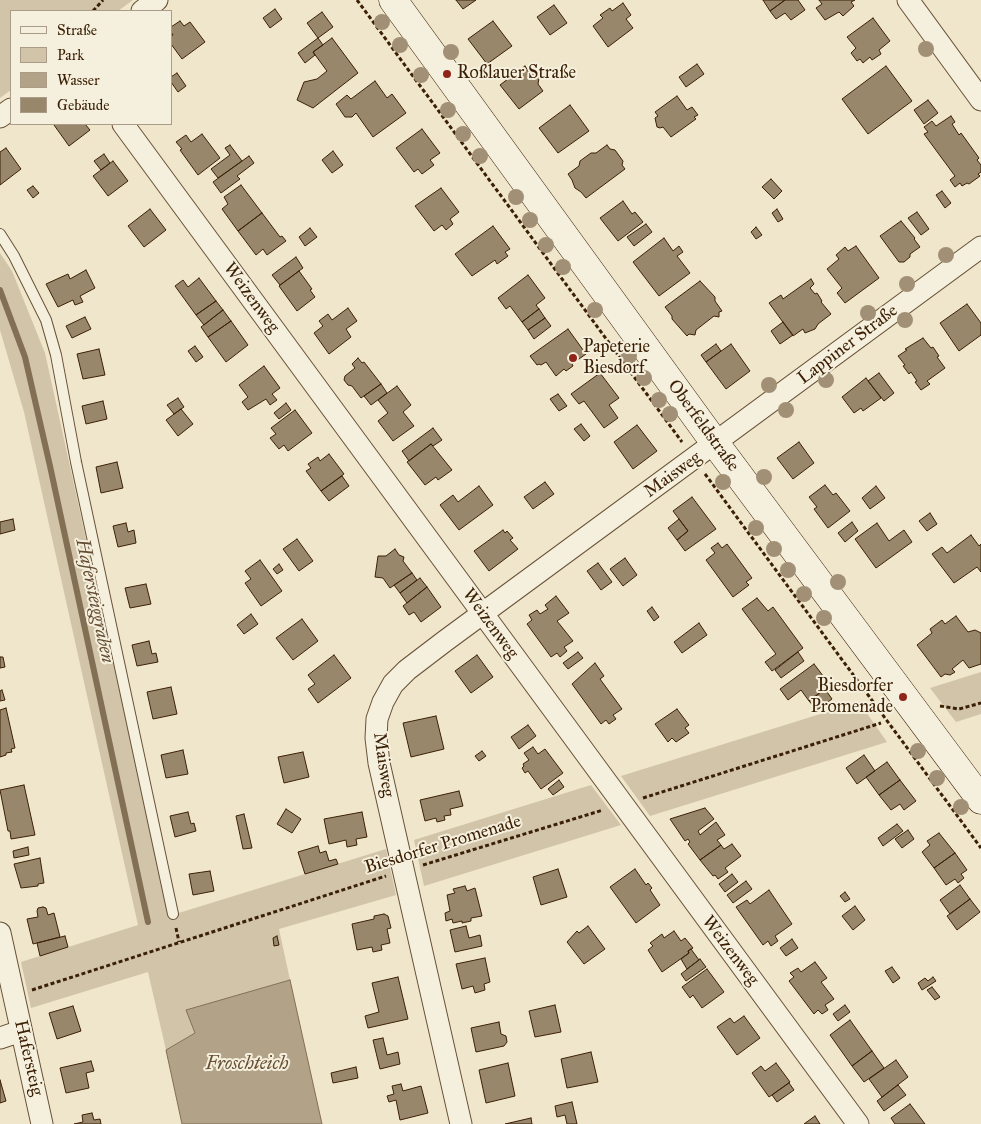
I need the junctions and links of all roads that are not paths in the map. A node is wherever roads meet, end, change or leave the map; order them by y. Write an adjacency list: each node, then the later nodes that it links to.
1 (157, 0): 4 (street)
2 (393, 0): 11 (street, Oberfeldstraße)
3 (908, 0): 5 (street)
4 (143, 10)
5 (981, 100)
6 (10, 109): 7 (street)
7 (0, 117)
8 (124, 125): 12 (street, Weizenweg)
9 (0, 234): 14 (lane)
10 (981, 247): 11 (street, Lappiner Straße)
11 (705, 451): 12 (street, Maisweg); 13 (street, Oberfeldstraße)
12 (482, 614): 19 (street, Maisweg); 20 (street, Weizenweg)
13 (981, 800)
14 (173, 914)
15 (0, 933): 16 (street, Hafersteig)
16 (21, 1031): 17 (street); 18 (street, Hafersteig)
17 (0, 1038)
18 (42, 1124)
19 (461, 1124)
20 (858, 1124)

